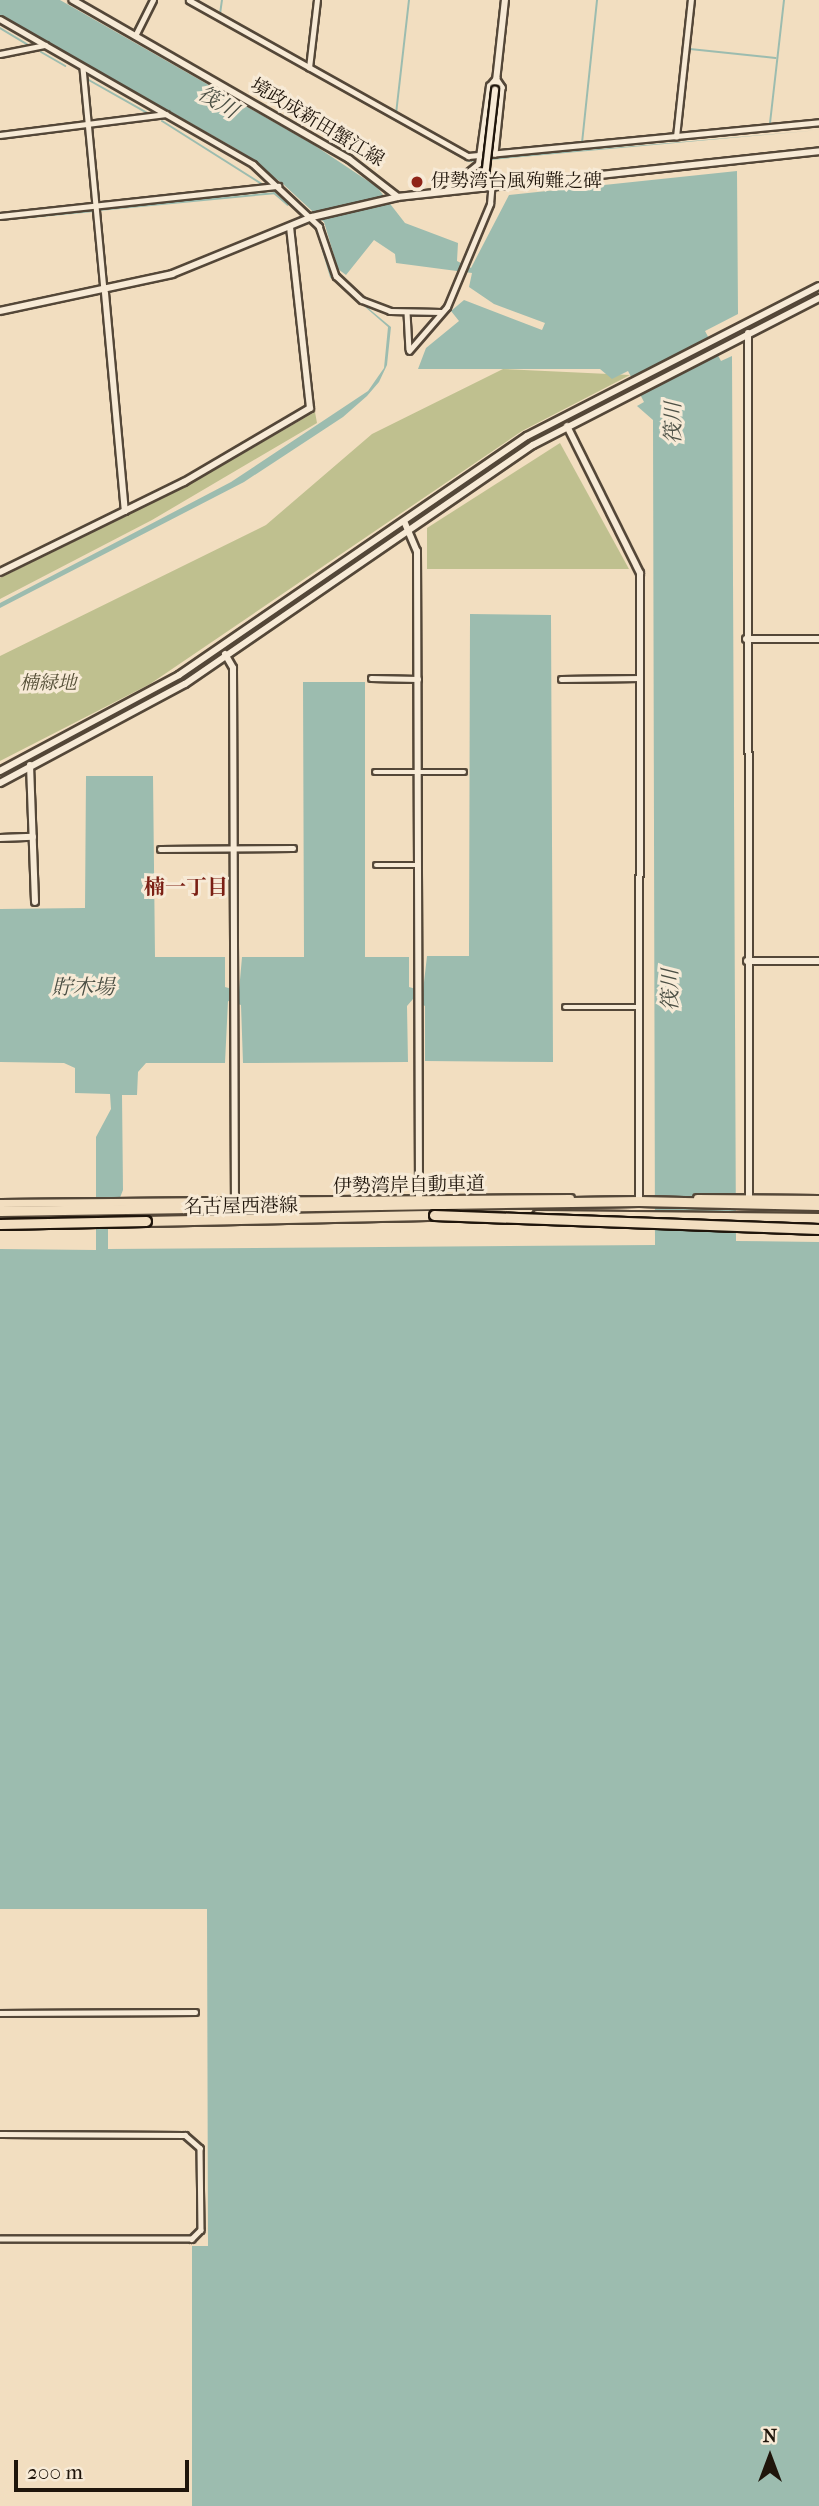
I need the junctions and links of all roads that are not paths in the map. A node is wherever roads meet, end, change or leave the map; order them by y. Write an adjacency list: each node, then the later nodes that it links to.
1 (73, 0): 8 (street, 境政成新田蟹江線)
2 (153, 0): 8 (street)
3 (189, 0): 12 (street)
4 (317, 0): 12 (street)
5 (505, 0): 13 (street)
6 (691, 0): 18 (street)
7 (0, 19): 9 (street)
8 (135, 36): 25 (street, 境政成新田蟹江線)
9 (46, 45): 10 (street); 11 (street)
10 (0, 54)
11 (83, 67): 14 (street); 16 (street)
12 (309, 68): 21 (street)
13 (496, 78): 20 (street); 21 (street); 22 (street, bridge)
14 (166, 114): 16 (street); 23 (street)
15 (819, 122): 18 (street)
16 (88, 126): 17 (street); 26 (street)
17 (0, 135)
18 (676, 137): 20 (street)
19 (819, 151): 22 (street)
20 (495, 154): 21 (street)
21 (480, 160): 24 (street)
22 (487, 181): 24 (street); 35 (street)
23 (278, 186): 26 (street); 28 (street)
24 (447, 188): 25 (street)
25 (395, 198): 28 (street)
26 (96, 207): 27 (street); 31 (street)
27 (0, 216)
28 (312, 217): 29 (street); 34 (street)
29 (290, 227): 31 (street); 40 (street)
30 (819, 286): 36 (street)
31 (105, 293): 33 (street); 40 (street)
32 (819, 298): 37 (street)
33 (0, 311)
34 (407, 312): 35 (street); 35 (street)
35 (441, 312)
36 (748, 324): 37 (street); 38 (street)
37 (748, 335): 39 (street); 44 (street)
38 (563, 418): 39 (street); 41 (street)
39 (568, 428): 42 (street); 50 (street)
40 (125, 511): 43 (street)
41 (404, 521): 42 (street); 46 (street)
42 (409, 531): 47 (street); 49 (street)
43 (0, 572)
44 (746, 639): 45 (street); 67 (street)
45 (819, 639)
46 (220, 647): 47 (street); 52 (street)
47 (226, 656): 53 (street); 63 (street)
48 (371, 678): 49 (street)
49 (418, 678): 56 (street)
50 (640, 678): 51 (street); 70 (street)
51 (561, 679)
52 (26, 757): 53 (street); 54 (street)
53 (31, 767): 58 (street); 59 (street)
54 (0, 771)
55 (375, 772): 56 (street)
56 (417, 772): 57 (street); 65 (street)
57 (464, 772)
58 (0, 783)
59 (33, 837): 60 (street); 66 (street)
60 (0, 838)
61 (293, 848): 63 (street)
62 (160, 849): 63 (street)
63 (232, 849): 74 (street)
64 (376, 865): 65 (street)
65 (418, 866): 71 (street)
66 (36, 902)
67 (747, 961): 68 (street); 73 (street)
68 (819, 961)
69 (565, 1007): 70 (street)
70 (640, 1007): 72 (street)
71 (419, 1198): 72 (main road, 名古屋西港線); 74 (main road, 名古屋西港線)
72 (639, 1198): 73 (main road, 名古屋西港線)
73 (748, 1198): 75 (main road, 名古屋西港線)
74 (235, 1202): 76 (main road, 名古屋西港線)
75 (819, 1202): 77 (highway, 伊勢湾岸自動車道)
76 (0, 1203)
77 (0, 1211)
78 (434, 1216): 79 (highway, 伊勢湾岸自動車道, bridge); 80 (highway, 伊勢湾岸自動車道, bridge); 81 (highway, bridge)
79 (819, 1218): 80 (main road, 名古屋西港線, bridge)
80 (0, 1224)
81 (819, 1229)
82 (195, 2012): 83 (street)
83 (0, 2013)
84 (0, 2134): 85 (street)
85 (0, 2239)

